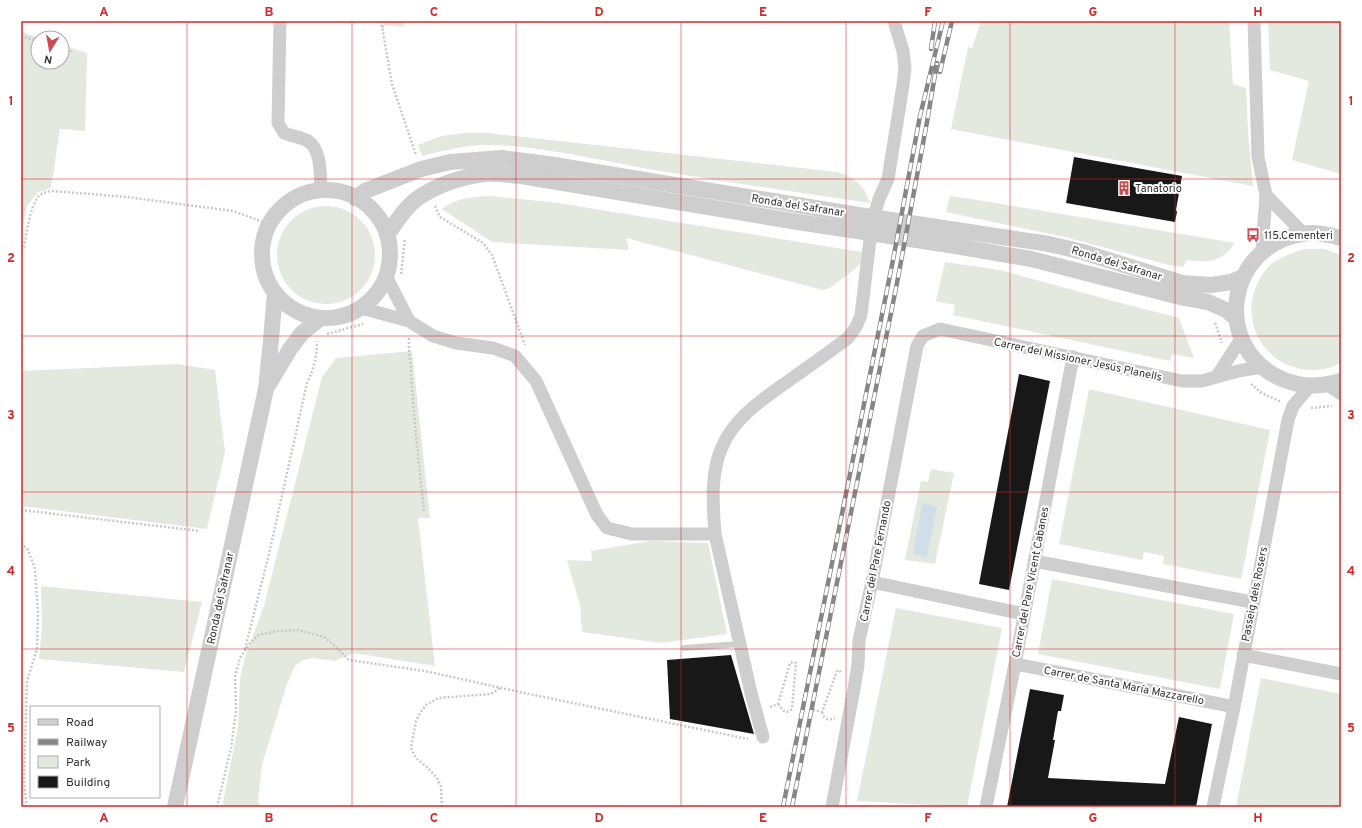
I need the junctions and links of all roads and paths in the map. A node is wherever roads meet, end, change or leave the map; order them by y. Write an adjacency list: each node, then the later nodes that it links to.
1 (280, 21): 8 (street)
2 (391, 21): 5 (path)
3 (894, 21): 45 (street)
4 (1254, 21): 9 (street)
5 (382, 27)
6 (70, 51): 7 (path)
7 (73, 52)
8 (321, 191): 10 (street); 11 (street)
9 (1266, 195): 12 (street); 17 (street)
10 (355, 198): 14 (street); 19 (street, Ronda del Safranar)
11 (269, 224): 16 (path); 21 (street)
12 (1304, 233): 15 (street); 17 (street)
13 (406, 234): 20 (path)
14 (387, 235): 18 (street); 24 (street, Ronda del Safranar)
15 (1341, 238)
16 (21, 250)
17 (1262, 251): 19 (street)
18 (386, 276): 22 (street); 26 (street)
19 (1243, 277): 24 (street)
20 (402, 280)
21 (275, 293): 23 (street); 39 (street, Ronda del Safranar)
22 (361, 308): 23 (street); 26 (street)
23 (321, 318): 39 (street, Ronda del Safranar)
24 (1236, 318): 30 (street)
25 (1213, 320): 33 (path)
26 (409, 321): 43 (path); 45 (street)
27 (365, 324): 29 (path)
28 (940, 328): 32 (street, Carrer del Missioner Jesús Planells); 48 (street, Carrer del Pare Fernando)
29 (323, 335)
30 (1241, 339): 33 (street); 34 (street)
31 (311, 340): 53 (path)
32 (1073, 357): 36 (street, Carrer del Missioner Jesús Planells); 47 (street, Carrer del Pare Vicent Cabanes)
33 (1229, 359): 36 (street)
34 (1262, 367): 35 (street, Carrer del Missioner Jesús Planells); 38 (street)
35 (1238, 371): 36 (street, Carrer del Missioner Jesús Planells); 41 (path)
36 (1217, 376)
37 (1334, 383): 38 (street); 40 (street)
38 (1310, 386): 41 (street, Passeig dels Rosers)
39 (266, 389): 65 (street, Ronda del Safranar)
40 (1338, 400): 41 (path)
41 (1293, 406): 49 (street, Passeig dels Rosers)
42 (21, 510): 44 (path)
43 (424, 511)
44 (200, 531)
45 (715, 534): 51 (street)
46 (21, 543): 64 (path)
47 (1034, 562): 49 (street); 50 (street, Carrer del Pare Vicent Cabanes)
48 (872, 582): 50 (street); 68 (street, Carrer del Pare Fernando)
49 (1252, 602): 54 (street, Passeig dels Rosers)
50 (1024, 614): 55 (street, Carrer del Pare Vicent Cabanes)
51 (740, 644): 52 (lane); 60 (street)
52 (684, 648)
53 (245, 651): 57 (path); 66 (path)
54 (1243, 655): 56 (street); 59 (street, Passeig dels Rosers)
55 (1015, 664): 59 (street, Carrer de Santa María Mazzarello); 69 (street, Carrer del Pare Vicent Cabanes)
56 (1341, 674)
57 (500, 688): 63 (path); 67 (path)
58 (778, 704): 58 (path); 60 (path)
59 (1234, 707): 70 (street, Passeig dels Rosers)
60 (756, 712): 63 (street)
61 (822, 712): 62 (path)
62 (838, 716)
63 (763, 737)
64 (26, 807)
65 (175, 807)
66 (217, 807)
67 (442, 807)
68 (832, 807)
69 (986, 807)
70 (1213, 807)

